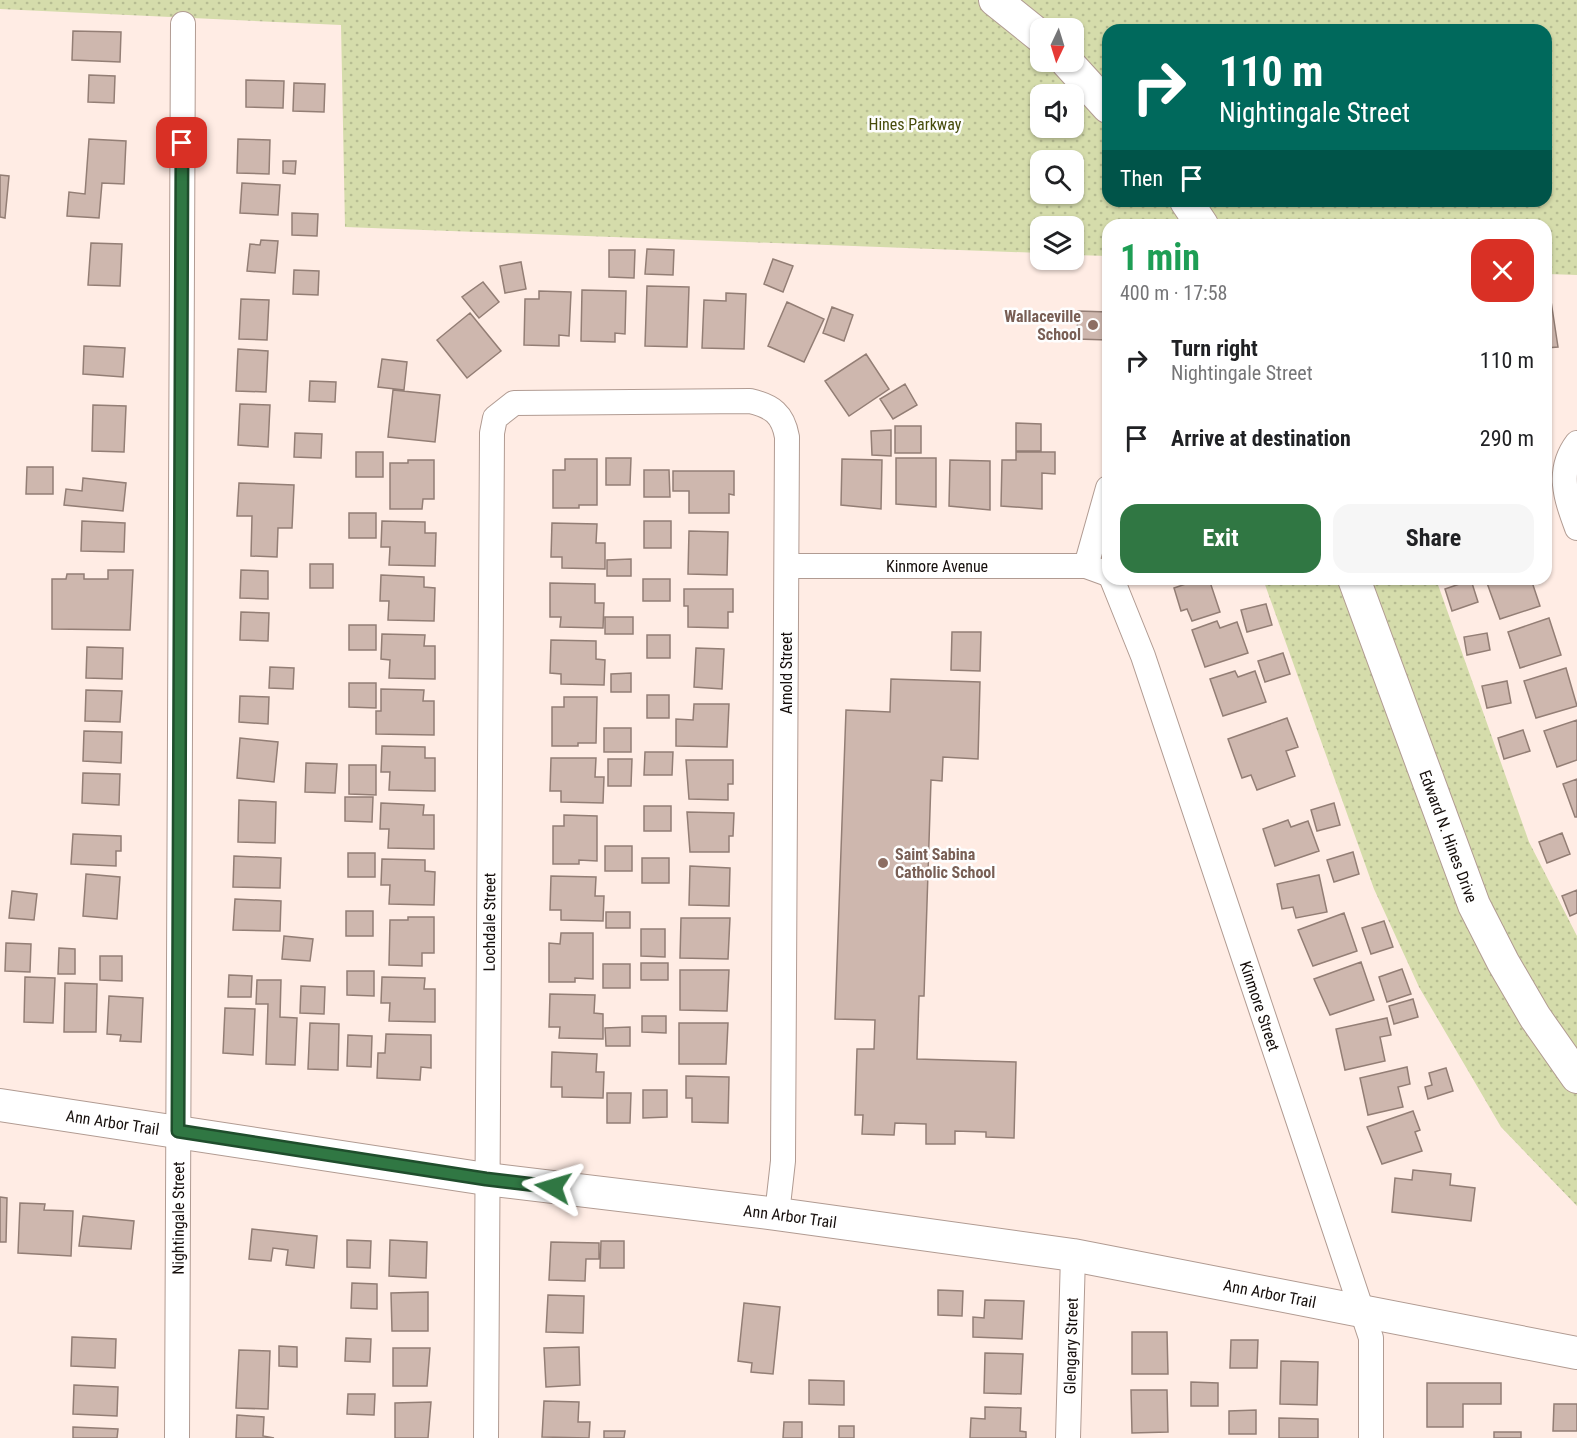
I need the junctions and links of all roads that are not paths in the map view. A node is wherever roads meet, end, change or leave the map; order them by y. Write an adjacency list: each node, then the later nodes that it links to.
1 (995, 0): 3 (street)
2 (183, 24): 16 (street, Nightingale Street)
3 (1030, 29)
4 (1076, 72): 5 (street)
5 (1102, 100)
6 (504, 409): 10 (street, Arnold Street); 17 (street, Lochdale Street)
7 (1576, 445): 8 (street)
8 (1577, 528)
9 (1102, 533): 11 (street)
10 (787, 566): 11 (street, Kinmore Avenue); 18 (street, Arnold Street)
11 (1097, 570)
12 (1114, 585): 20 (street, Kinmore Street)
13 (1356, 585): 14 (street, Edward N. Hines Drive)
14 (1577, 1077)
15 (0, 1104): 16 (street, Ann Arbor Trail)
16 (178, 1131): 17 (street, Ann Arbor Trail); 22 (street, Nightingale Street)
17 (486, 1179): 18 (street, Ann Arbor Trail); 23 (street, Lochdale Street)
18 (777, 1214): 19 (street, Ann Arbor Trail)
19 (1073, 1255): 20 (street, Ann Arbor Trail); 24 (street, Glengary Street)
20 (1363, 1311): 21 (street, Ann Arbor Trail); 25 (street, Kinmore Street)
21 (1577, 1353)
22 (177, 1438)
23 (486, 1438)
24 (1068, 1438)
25 (1371, 1438)

